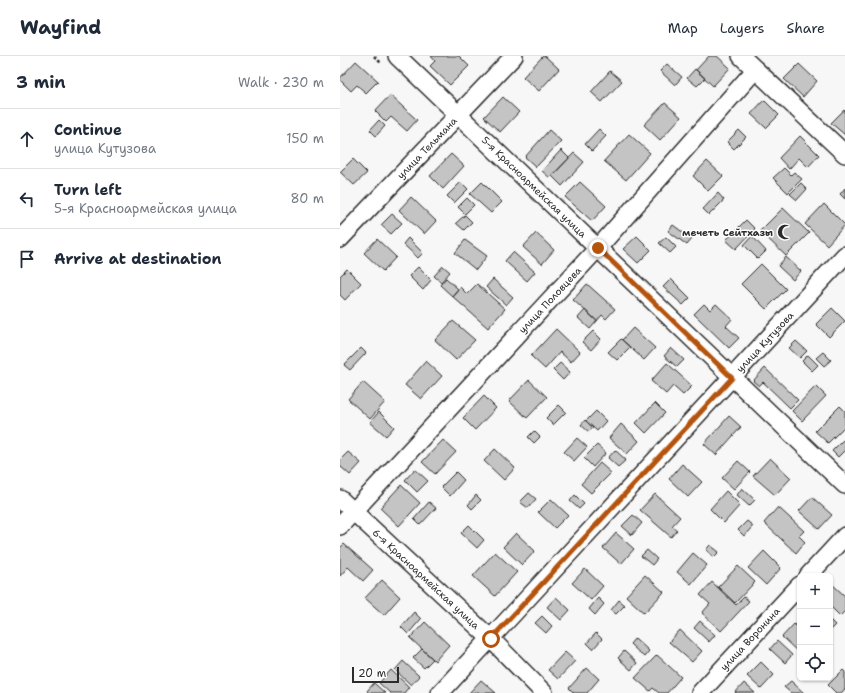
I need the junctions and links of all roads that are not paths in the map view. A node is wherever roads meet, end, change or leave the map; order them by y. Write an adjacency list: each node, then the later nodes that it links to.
1 (396, 56): 5 (street, 5-я Красноармейская улица)
2 (514, 56): 5 (street, улица Тельмана)
3 (741, 56): 4 (street)
4 (755, 70): 6 (street); 8 (street, улица Половцева)
5 (459, 115): 7 (street, улица Тельмана); 8 (street, 5-я Красноармейская улица)
6 (845, 154)
7 (340, 239)
8 (598, 248): 10 (street, 5-я Красноармейская улица); 13 (street, улица Половцева)
9 (845, 255): 10 (street, улица Кутузова)
10 (732, 378): 11 (street, 5-я Красноармейская улица); 18 (street, улица Кутузова)
11 (845, 485)
12 (340, 499): 13 (street, 6-я Красноармейская улица)
13 (354, 512): 14 (street, улица Половцева); 18 (street, 6-я Красноармейская улица)
14 (340, 526)
15 (845, 536): 16 (street)
16 (811, 573)
17 (797, 588): 21 (street, улица Воронина)
18 (491, 639): 19 (street, улица Кутузова); 20 (street, 6-я Красноармейская улица)
19 (440, 693)
20 (544, 693)
21 (700, 693)

